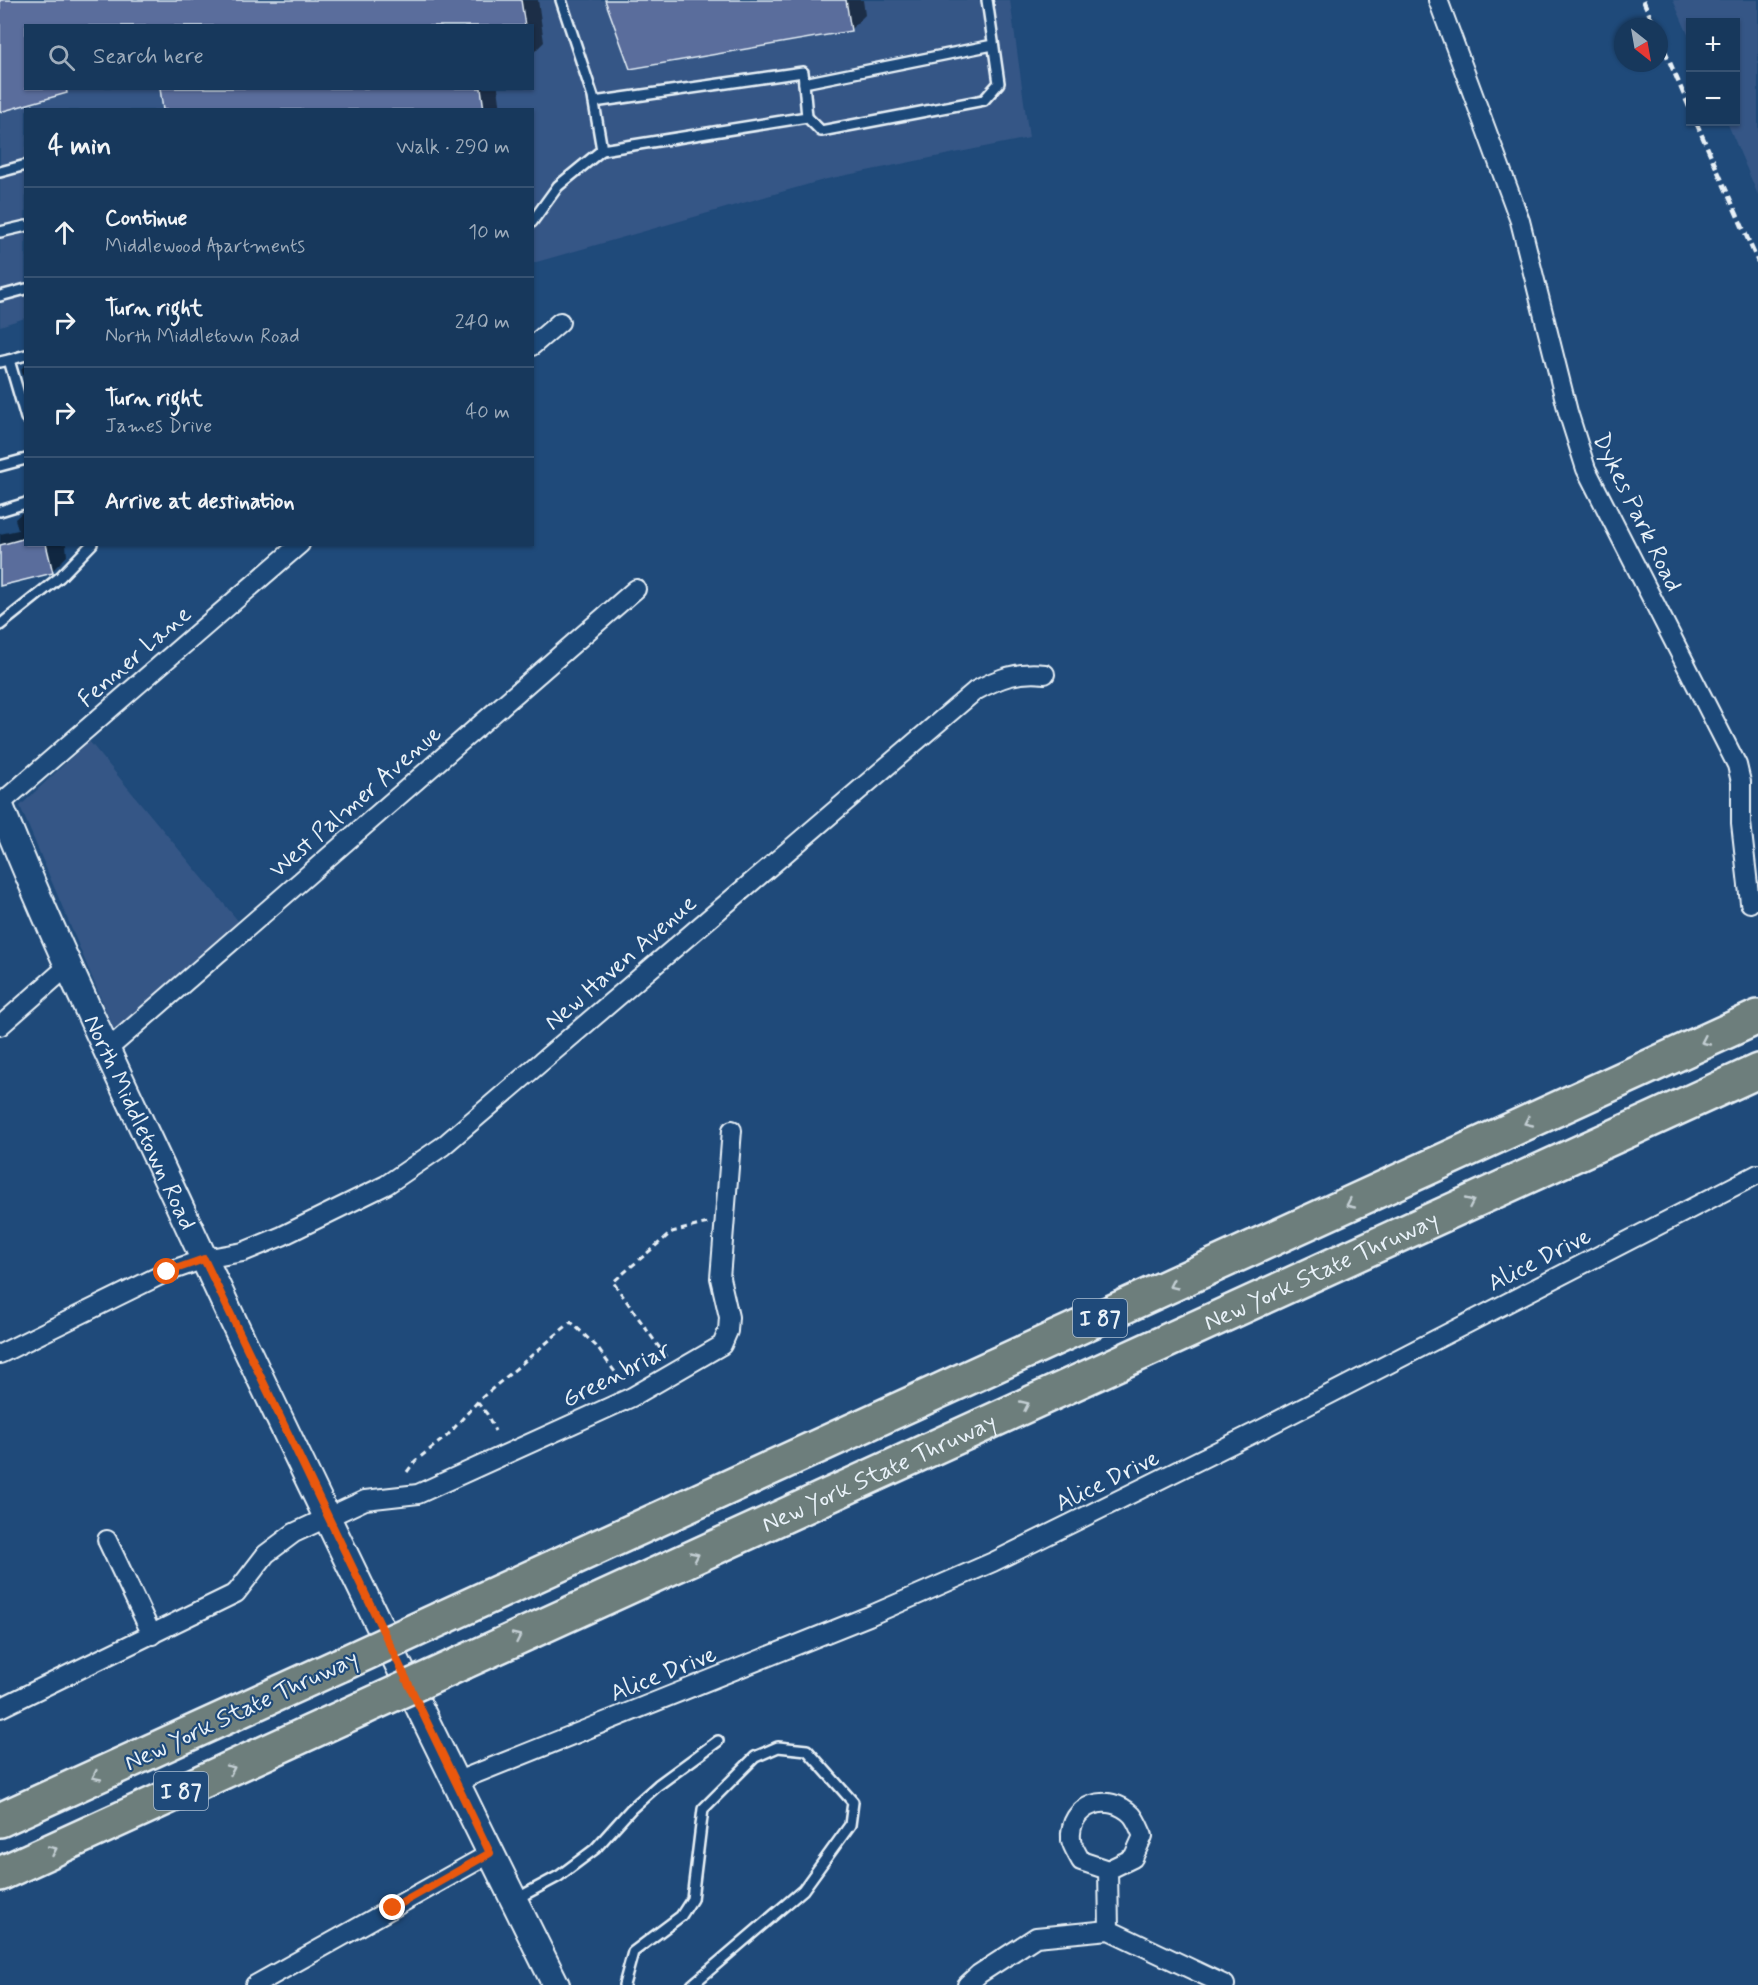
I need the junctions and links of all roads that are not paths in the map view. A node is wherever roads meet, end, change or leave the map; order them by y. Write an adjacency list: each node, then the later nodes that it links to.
1 (561, 0): 6 (lane)
2 (987, 0): 4 (lane)
3 (1438, 0): 31 (street, Dykes Park Road)
4 (993, 45): 5 (lane); 7 (lane)
5 (804, 83): 6 (lane); 7 (lane)
6 (594, 102): 8 (lane)
7 (807, 117): 8 (lane)
8 (602, 150): 11 (lane)
9 (24, 166): 10 (lane)
10 (0, 172)
11 (534, 219)
12 (24, 226): 13 (lane)
13 (0, 232)
14 (24, 290): 15 (lane)
15 (0, 296)
16 (560, 322): 17 (street)
17 (534, 344)
18 (24, 356): 19 (lane)
19 (5, 361): 20 (lane)
20 (24, 413)
21 (24, 460): 22 (lane)
22 (0, 466)
23 (24, 504): 24 (lane)
24 (0, 511)
25 (90, 546): 28 (lane)
26 (298, 546): 30 (street, Fenner Lane)
27 (636, 589): 35 (street, West Palmer Avenue)
28 (0, 625)
29 (1045, 674): 39 (street, New Haven Avenue)
30 (0, 805): 32 (street, North Middletown Road)
31 (1750, 903)
32 (68, 966): 34 (street); 35 (street, North Middletown Road)
33 (1758, 1017): 47 (highway, New York State Thruway / I 87, one-way to 47, bridge)
34 (0, 1026)
35 (107, 1050): 39 (street, North Middletown Road)
36 (1758, 1071): 50 (highway, New York State Thruway / I 87, one-way to 36, bridge)
37 (732, 1130): 41 (street, Greenbriar)
38 (1758, 1174): 46 (street, Alice Drive)
39 (204, 1259): 40 (street, New Haven Avenue); 41 (street, North Middletown Road)
40 (0, 1354)
41 (327, 1518): 43 (street, Greenbriar); 46 (street, North Middletown Road)
42 (107, 1540): 43 (street)
43 (152, 1635): 44 (street, Greenbriar)
44 (0, 1708)
45 (718, 1741): 51 (lane)
46 (455, 1782): 48 (street, North Middletown Road)
47 (0, 1820)
48 (490, 1853): 51 (street, North Middletown Road); 53 (street)
49 (1108, 1870): 52 (street)
50 (0, 1874)
51 (514, 1900): 54 (street, North Middletown Road)
52 (1108, 1930): 57 (street); 58 (street)
53 (255, 1985)
54 (556, 1985)
55 (624, 1985): 56 (lane)
56 (692, 1985)
57 (967, 1985)
58 (1225, 1985)

